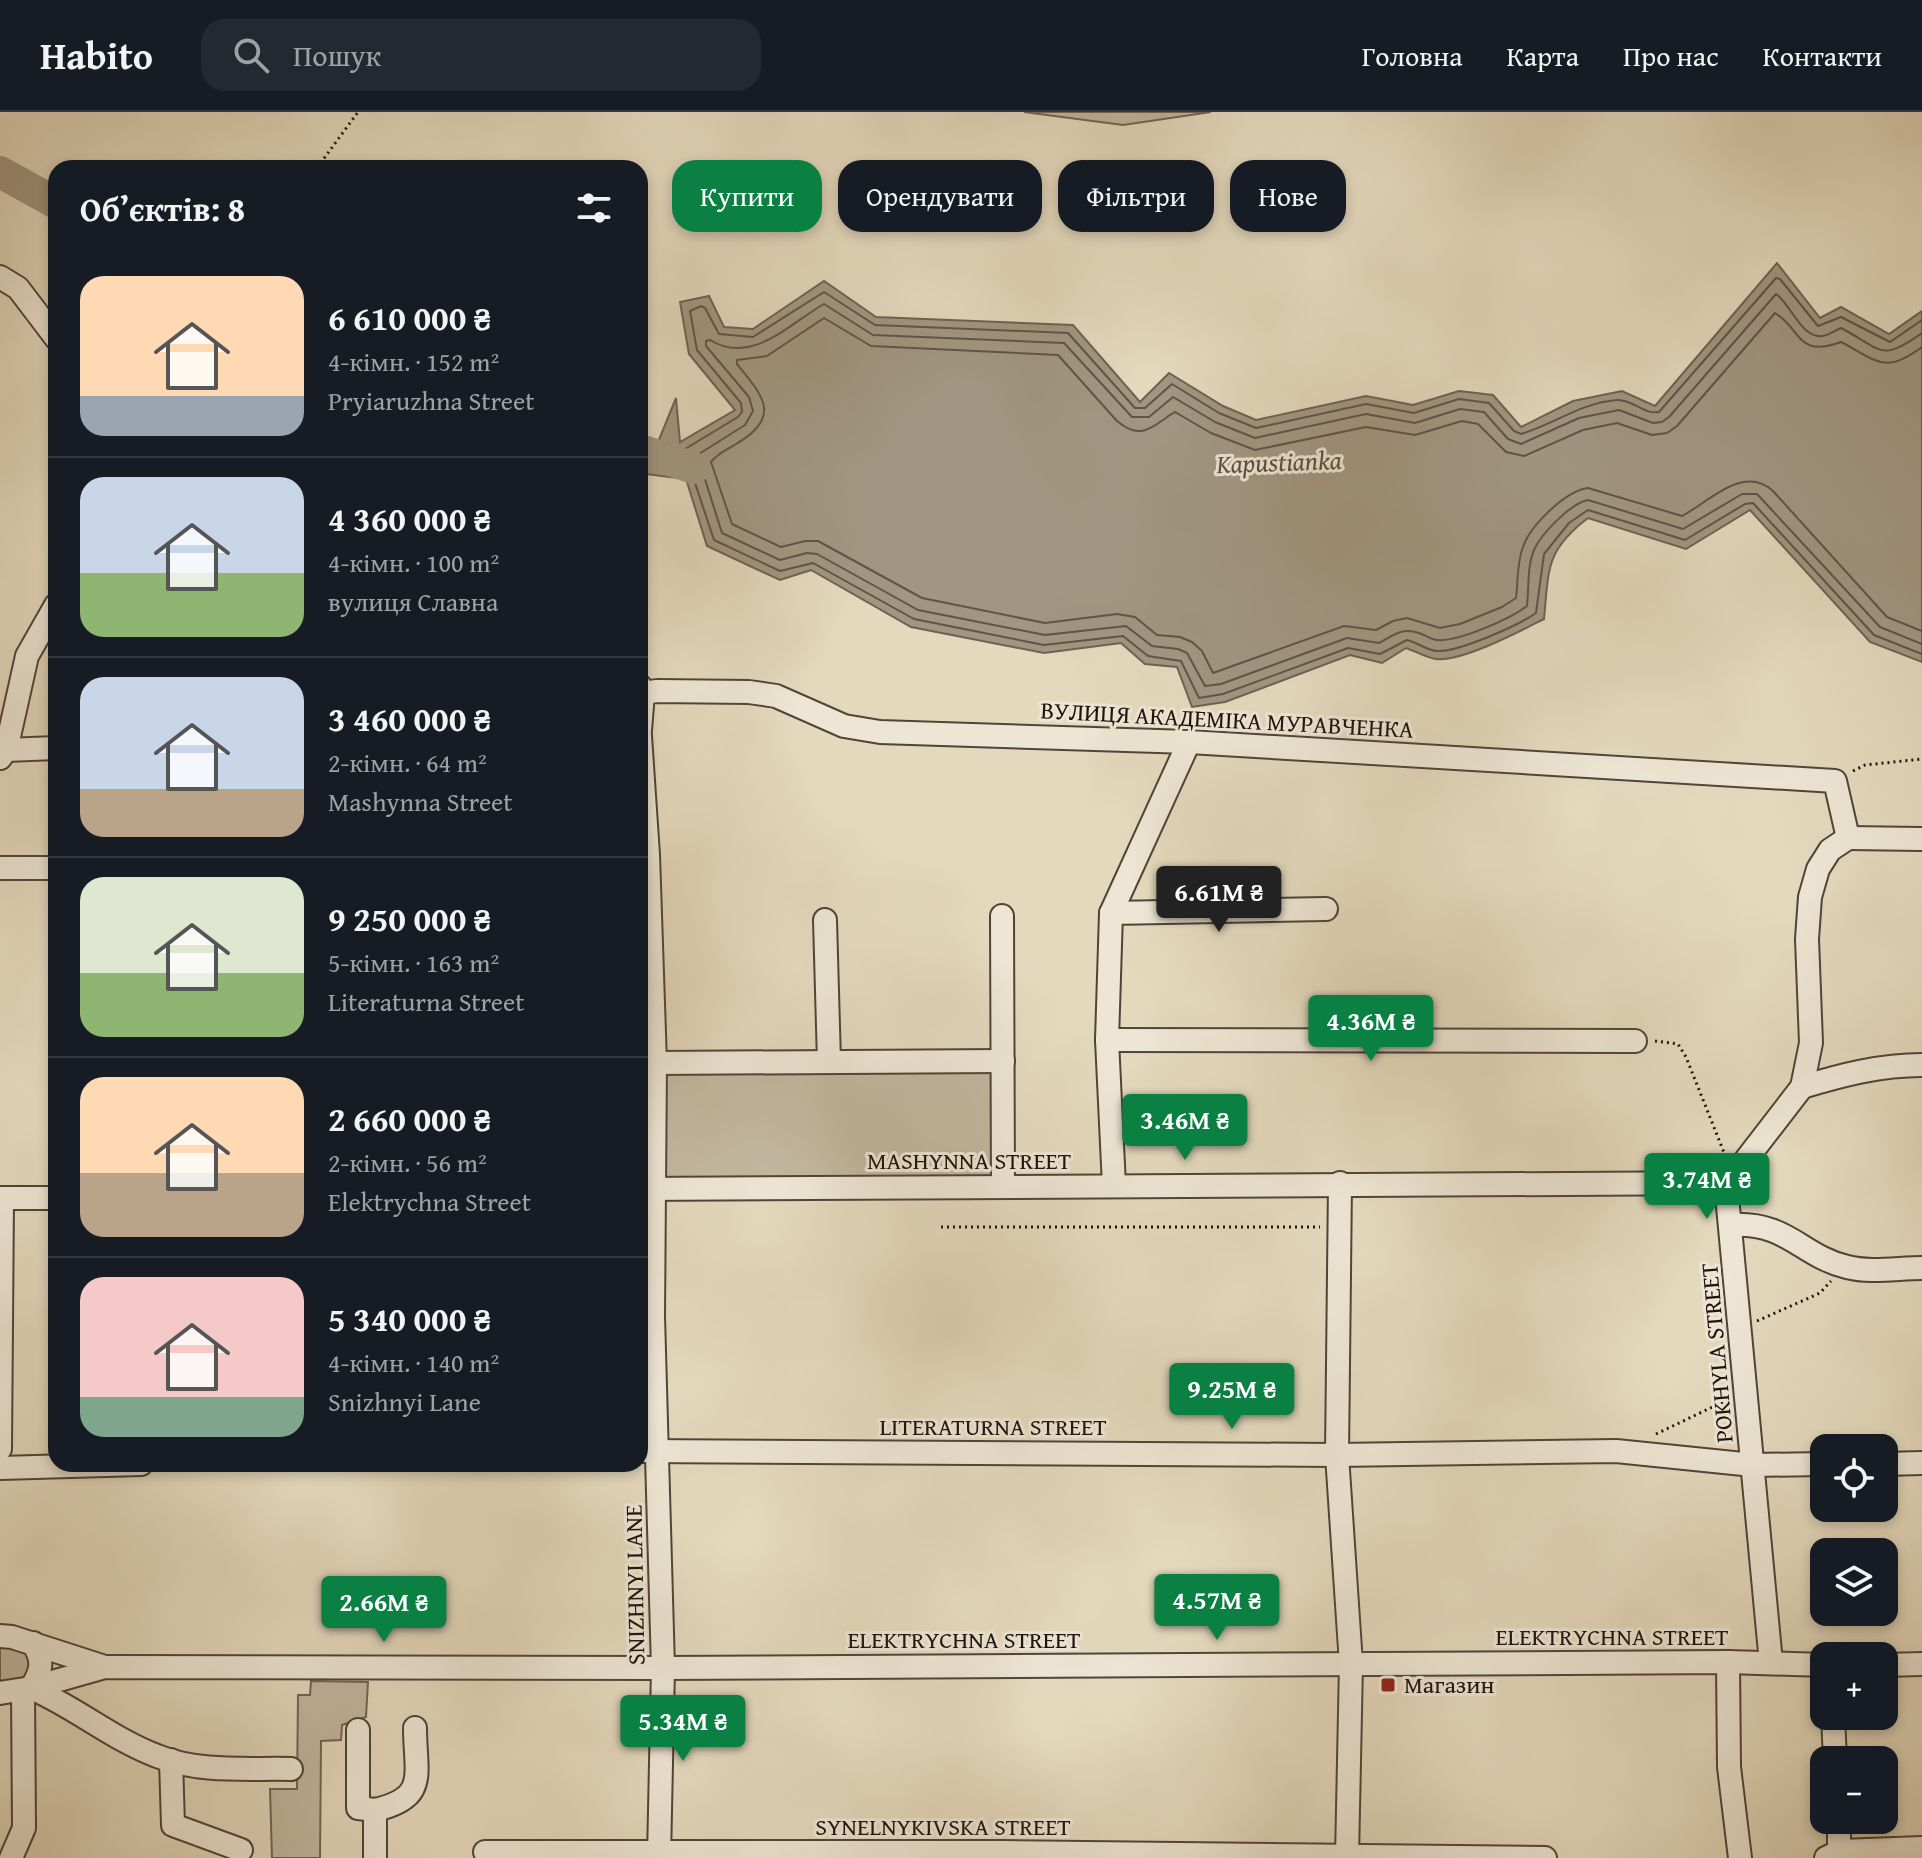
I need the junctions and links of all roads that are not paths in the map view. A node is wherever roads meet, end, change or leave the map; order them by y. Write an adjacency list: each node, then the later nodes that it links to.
1 (0, 277): 2 (street)
2 (48, 327)
3 (48, 619): 7 (street)
4 (648, 690): 5 (street, ВУЛИЦЯ АКАДЕМІКА МУРАВЧЕНКА)
5 (1189, 742): 8 (street, ВУЛИЦЯ АКАДЕМІКА МУРАВЧЕНКА); 13 (street)
6 (48, 749): 7 (street)
7 (3, 754)
8 (1848, 838): 9 (street); 23 (street)
9 (1922, 839)
10 (0, 868): 11 (street)
11 (48, 868)
12 (1326, 909): 13 (street)
13 (1111, 913): 17 (street)
14 (1002, 916): 19 (street)
15 (825, 920): 20 (street)
16 (648, 999): 21 (street, SNIZHNYI LANE)
17 (1107, 1040): 18 (street); 27 (street)
18 (1635, 1041)
19 (1003, 1061): 20 (street); 28 (street)
20 (829, 1062): 21 (street)
21 (655, 1063): 24 (street, SNIZHNYI LANE)
22 (1922, 1065): 23 (street)
23 (1802, 1087): 26 (street)
24 (648, 1173)
25 (1340, 1183): 26 (street, MASHYNNA STREET); 27 (street, MASHYNNA STREET); 37 (street)
26 (1730, 1183): 33 (street, POKHYLA STREET)
27 (1114, 1186): 28 (street, MASHYNNA STREET)
28 (1003, 1187): 29 (street, MASHYNNA STREET)
29 (648, 1189)
30 (1, 1198): 31 (street); 35 (street)
31 (48, 1198)
32 (648, 1210): 36 (street, SNIZHNYI LANE)
33 (1732, 1225): 34 (street); 41 (street, POKHYLA STREET)
34 (1922, 1268)
35 (0, 1449)
36 (649, 1451): 37 (street, LITERATURNA STREET); 53 (street, SNIZHNYI LANE)
37 (1337, 1455): 41 (street, LITERATURNA STREET); 48 (street)
38 (1922, 1463): 40 (street)
39 (1810, 1464): 41 (street, LITERATURNA STREET)
40 (1898, 1464)
41 (1753, 1465): 47 (street, POKHYLA STREET)
42 (48, 1467): 43 (street)
43 (0, 1468)
44 (1, 1634): 45 (street, ELEKTRYCHNA STREET)
45 (33, 1643): 52 (street, ELEKTRYCHNA STREET); 54 (street)
46 (1728, 1662): 47 (street, ELEKTRYCHNA STREET); 48 (street, ELEKTRYCHNA STREET); 71 (street)
47 (1771, 1663): 49 (street, ELEKTRYCHNA STREET)
48 (1351, 1664): 53 (street, ELEKTRYCHNA STREET); 67 (street)
49 (1810, 1664)
50 (1922, 1664): 51 (street)
51 (1898, 1665)
52 (105, 1667): 53 (street, ELEKTRYCHNA STREET); 54 (street, ELEKTRYCHNA STREET)
53 (663, 1668): 65 (street, SNIZHNYI LANE)
54 (27, 1689): 55 (street, ELEKTRYCHNA STREET); 58 (street); 68 (street)
55 (0, 1693)
56 (415, 1728): 60 (street)
57 (358, 1730): 60 (street)
58 (171, 1760): 59 (street); 63 (street)
59 (291, 1769)
60 (375, 1810): 69 (street)
61 (1837, 1834): 66 (street)
62 (1922, 1848): 66 (street)
63 (241, 1850)
64 (485, 1852): 65 (street, SYNELNYKIVSKA STREET)
65 (659, 1855): 67 (street, SYNELNYKIVSKA STREET)
66 (1835, 1856)
67 (1347, 1857): 70 (street, SYNELNYKIVSKA STREET)
68 (11, 1858)
69 (375, 1858)
70 (1545, 1858)
71 (1740, 1858)

